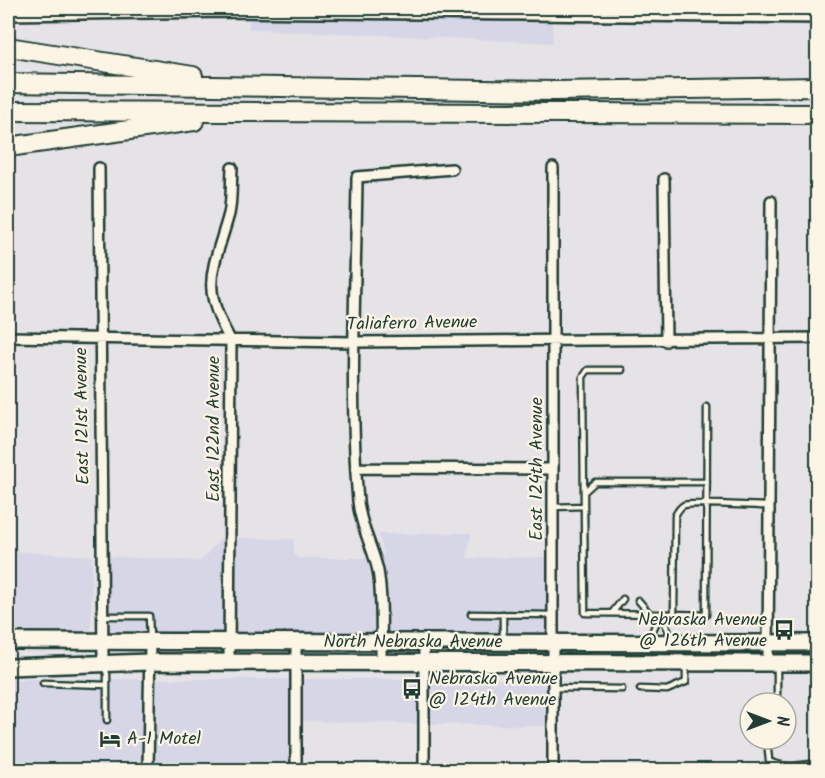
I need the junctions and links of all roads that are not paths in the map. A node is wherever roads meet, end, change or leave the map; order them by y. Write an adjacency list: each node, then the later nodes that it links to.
1 (229, 10): 2 (street); 3 (street)
2 (99, 11): 6 (street)
3 (360, 11): 4 (street)
4 (459, 11): 5 (street)
5 (558, 12): 7 (street)
6 (8, 15)
7 (818, 18)
8 (8, 47): 10 (highway)
9 (8, 83): 10 (highway)
10 (251, 86): 11 (highway)
11 (818, 87)
12 (8, 111): 13 (highway)
13 (240, 113): 14 (highway); 15 (highway)
14 (818, 114)
15 (8, 147)
16 (99, 168): 22 (street, East 121st Avenue)
17 (232, 168): 27 (street, East 122nd Avenue)
18 (553, 168): 25 (street, East 124th Avenue)
19 (452, 169): 29 (street)
20 (664, 178): 28 (street)
21 (771, 201): 26 (street)
22 (99, 336): 23 (street, Taliaferro Avenue); 27 (street, Taliaferro Avenue); 49 (street, East 121st Avenue)
23 (8, 337)
24 (818, 338): 26 (street, Taliaferro Avenue)
25 (554, 339): 28 (street, Taliaferro Avenue); 29 (street, Taliaferro Avenue); 33 (street, East 124th Avenue)
26 (771, 340): 28 (street, Taliaferro Avenue); 38 (street)
27 (231, 341): 29 (street, Taliaferro Avenue); 53 (street, East 122nd Avenue)
28 (666, 341)
29 (355, 342): 32 (street)
30 (622, 370): 35 (lane)
31 (707, 407): 34 (lane)
32 (356, 468): 33 (street); 55 (street)
33 (553, 469): 39 (street, East 124th Avenue)
34 (707, 482): 35 (lane); 37 (lane)
35 (584, 493): 36 (lane)
36 (584, 506): 39 (lane); 44 (lane)
37 (707, 506): 38 (lane); 47 (lane); 47 (lane)
38 (770, 506): 61 (street)
39 (553, 507): 48 (street, East 124th Avenue)
40 (623, 599): 44 (lane)
41 (638, 600): 45 (lane)
42 (471, 614): 43 (lane)
43 (503, 614): 48 (lane); 57 (lane)
44 (612, 614): 45 (lane)
45 (650, 614): 46 (lane)
46 (662, 614): 47 (lane); 59 (lane); 60 (lane)
47 (674, 614)
48 (553, 615): 58 (street, East 124th Avenue)
49 (101, 616): 51 (street, East 121st Avenue); 52 (lane)
50 (8, 641): 51 (main road, North Nebraska Avenue)
51 (102, 641): 52 (main road, North Nebraska Avenue); 69 (street, East 121st Avenue)
52 (150, 641): 53 (main road, North Nebraska Avenue); 63 (street)
53 (229, 643): 54 (main road, North Nebraska Avenue); 64 (street, East 122nd Avenue)
54 (296, 643): 55 (main road, North Nebraska Avenue); 65 (street)
55 (381, 643): 56 (main road, North Nebraska Avenue); 66 (street)
56 (424, 643): 57 (main road, North Nebraska Avenue); 67 (street)
57 (503, 643): 58 (main road, North Nebraska Avenue)
58 (553, 643): 59 (main road, North Nebraska Avenue); 68 (street, East 124th Avenue)
59 (645, 643): 60 (main road, North Nebraska Avenue)
60 (680, 643): 61 (main road, North Nebraska Avenue)
61 (769, 643): 62 (main road, North Nebraska Avenue); 71 (street)
62 (818, 643)
63 (149, 662): 64 (main road, North Nebraska Avenue); 69 (main road, North Nebraska Avenue); 83 (street)
64 (229, 662): 65 (main road, North Nebraska Avenue)
65 (295, 662): 66 (main road, North Nebraska Avenue); 84 (street)
66 (381, 662): 67 (main road, North Nebraska Avenue)
67 (424, 662): 68 (main road, North Nebraska Avenue); 85 (street)
68 (553, 662): 70 (main road, North Nebraska Avenue); 76 (street, East 124th Avenue)
69 (103, 663): 73 (main road, North Nebraska Avenue); 75 (lane)
70 (686, 663): 71 (main road, North Nebraska Avenue); 78 (lane)
71 (773, 663): 72 (main road, North Nebraska Avenue); 79 (lane)
72 (818, 663)
73 (8, 667)
74 (43, 683): 75 (lane)
75 (107, 685): 80 (lane)
76 (553, 688): 77 (lane); 86 (street, East 124th Avenue)
77 (622, 689)
78 (640, 689)
79 (776, 691)
80 (107, 720)
81 (768, 751): 82 (lane)
82 (818, 763)
83 (148, 771)
84 (296, 771)
85 (424, 771)
86 (553, 771)

